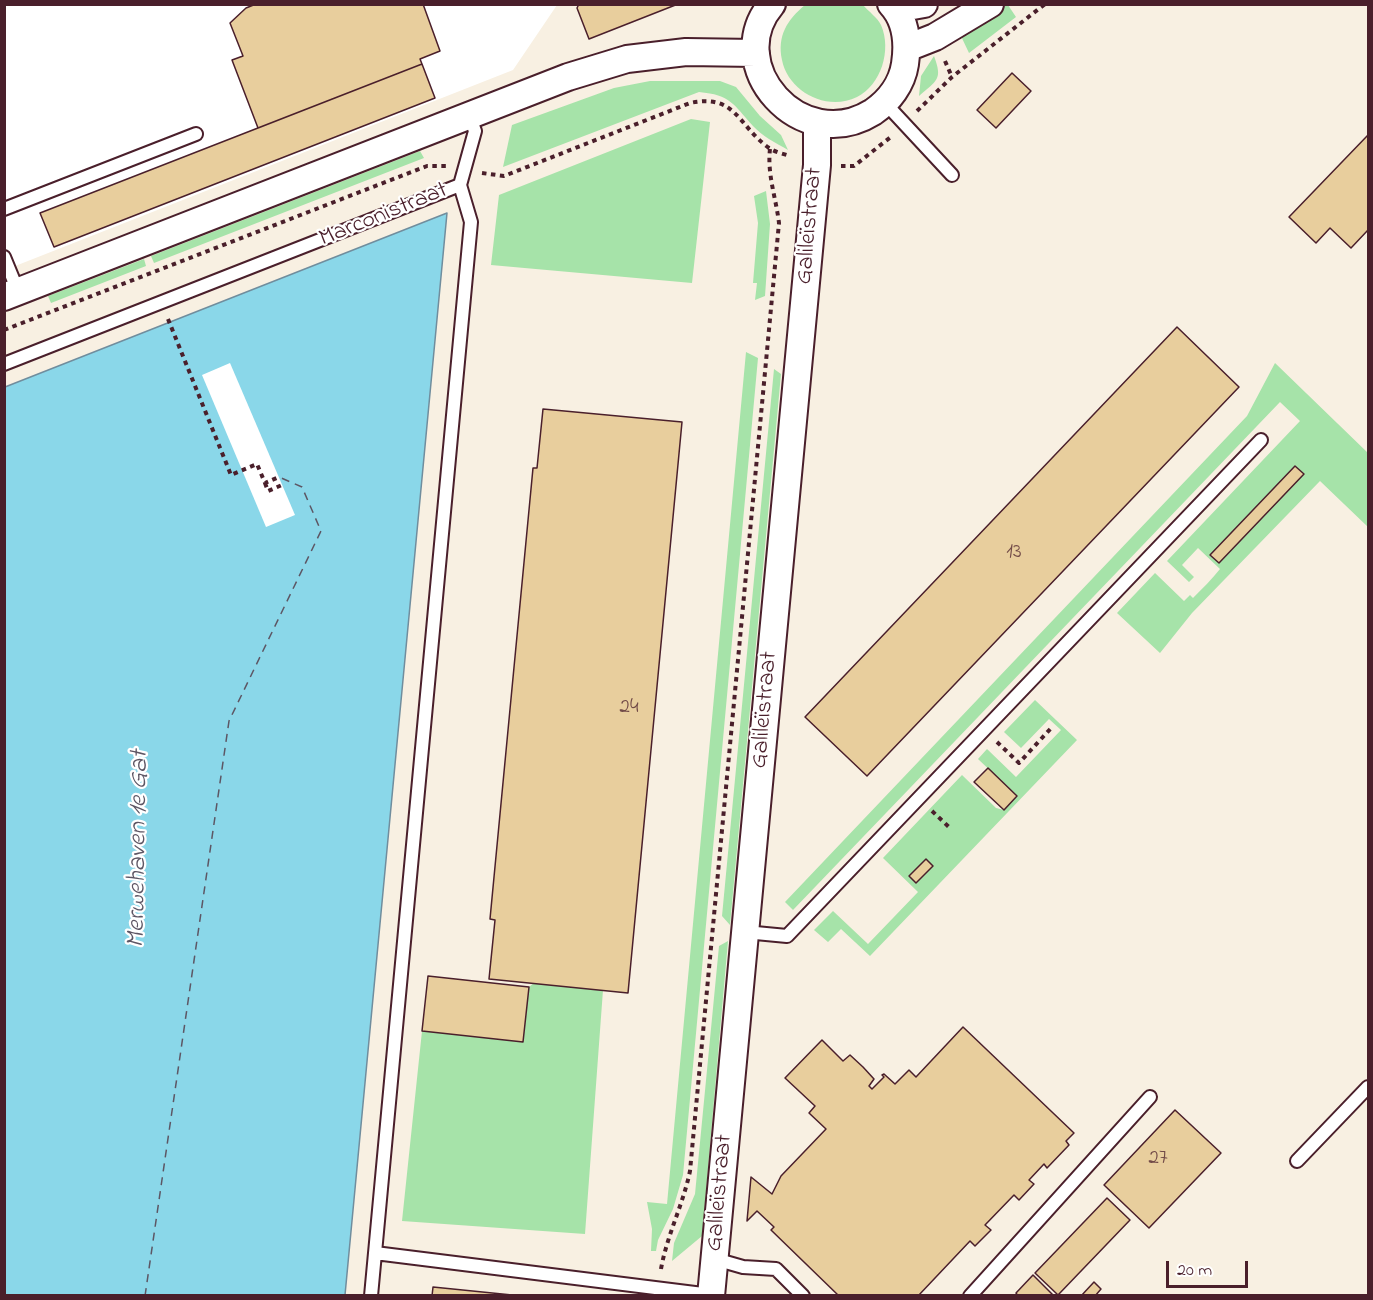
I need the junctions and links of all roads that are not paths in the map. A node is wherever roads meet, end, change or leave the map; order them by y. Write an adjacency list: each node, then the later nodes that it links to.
1 (772, 4): 6 (street)
2 (924, 4): 4 (street)
3 (990, 4): 5 (street)
4 (894, 7): 5 (street)
5 (907, 48): 7 (street)
6 (756, 53): 8 (street); 9 (street)
7 (885, 104): 9 (street); 11 (lane)
8 (469, 115): 12 (lane, Marconistraat); 15 (street)
9 (817, 123): 18 (street, Galileïstraat)
10 (196, 134): 13 (lane)
11 (952, 175)
12 (460, 185): 16 (lane, Marconistraat); 22 (lane)
13 (4, 208)
14 (4, 256): 15 (lane)
15 (11, 294)
16 (4, 364)
17 (1261, 440): 18 (lane)
18 (745, 932): 23 (street, Galileïstraat)
19 (1368, 1087): 21 (lane)
20 (1150, 1096): 27 (lane)
21 (1297, 1161)
22 (375, 1254): 24 (lane); 25 (lane)
23 (715, 1259): 24 (street, Galileïstraat); 26 (lane)
24 (711, 1295)
25 (370, 1296)
26 (804, 1296)
27 (970, 1296)

